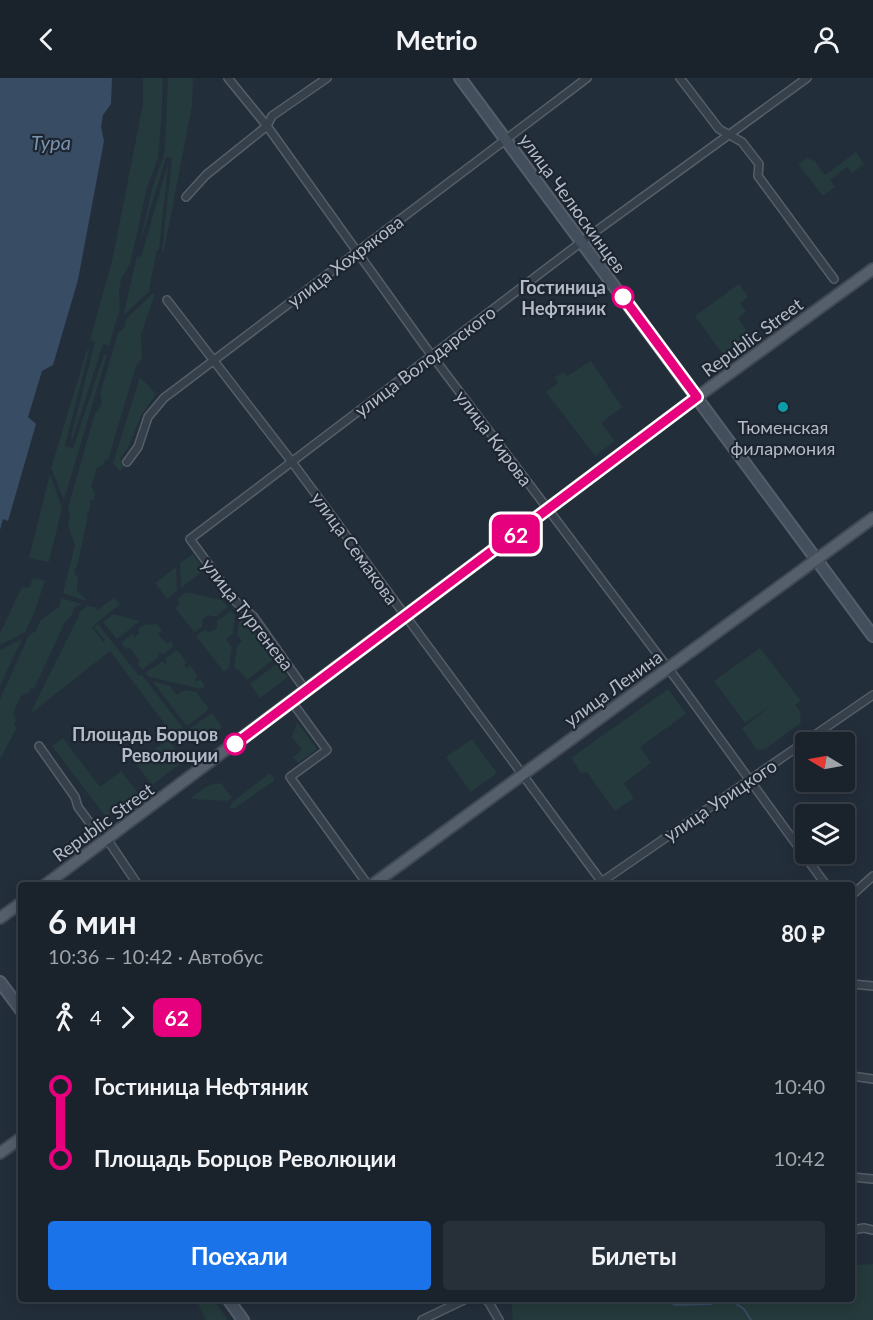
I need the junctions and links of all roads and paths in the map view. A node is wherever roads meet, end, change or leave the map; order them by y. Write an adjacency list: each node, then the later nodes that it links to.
1 (228, 78): 7 (street, улица Кирова)
2 (327, 78): 7 (street)
3 (460, 78): 9 (main road, улица Челюскинцев)
4 (587, 78): 9 (street, улица Хохрякова)
5 (680, 78): 8 (street)
6 (807, 78): 8 (street, улица Володарского)
7 (267, 126): 10 (street); 12 (street, улица Кирова)
8 (730, 134): 11 (street, улица Володарского); 14 (street)
9 (506, 140): 11 (main road, улица Челюскинцев); 12 (street, улица Хохрякова)
10 (186, 197)
11 (582, 242): 16 (street, улица Володарского); 18 (main road, улица Челюскинцев)
12 (358, 251): 16 (street, улица Кирова); 17 (street, улица Хохрякова)
13 (873, 269): 18 (main road, Republic Street)
14 (834, 279)
15 (167, 300): 17 (street, улица Семакова)
16 (432, 355): 20 (street, улица Володарского); 21 (street, улица Кирова)
17 (214, 360): 19 (street, улица Хохрякова); 20 (street, улица Семакова)
18 (697, 397): 21 (main road, Republic Street); 24 (main road, улица Челюскинцев)
19 (127, 462)
20 (292, 462): 23 (street, улица Володарского); 25 (street, улица Семакова)
21 (549, 509): 25 (main road, Republic Street); 27 (street, улица Кирова)
22 (873, 518): 24 (main road, улица Ленина)
23 (190, 539): 28 (street, улица Тургенева)
24 (816, 559): 26 (main road, улица Челюскинцев); 27 (main road, улица Ленина)
25 (406, 616): 28 (main road, Republic Street); 32 (street, улица Семакова)
26 (873, 636)
27 (668, 668): 32 (main road, улица Ленина); 33 (street, улица Кирова)
28 (306, 691): 30 (main road, Republic Street)
29 (873, 695): 33 (street, улица Урицкого)
30 (292, 702): 34 (main road, Republic Street); 38 (street)
31 (39, 746): 34 (street)
32 (523, 774): 39 (main road, улица Ленина); 40 (street, улица Семакова)
33 (750, 780): 41 (street, улица Урицкого); 42 (street, улица Кирова)
34 (107, 839): 36 (main road, Republic Street); 37 (street)
35 (873, 876): 43 (street)
36 (49, 882)
37 (136, 882)
38 (368, 882)
39 (374, 882)
40 (600, 882)
41 (604, 882)
42 (824, 882)
43 (855, 892)
44 (18, 905): 45 (main road)
45 (0, 918)
46 (0, 982): 49 (main road)
47 (855, 984): 48 (street)
48 (873, 986)
49 (18, 1006)
50 (855, 1076): 51 (street)
51 (873, 1079)
52 (18, 1140): 53 (main road)
53 (0, 1153)
54 (855, 1177): 55 (street)
55 (873, 1179)
56 (855, 1230): 57 (street)
57 (873, 1230)
58 (230, 1302): 61 (main road)
59 (460, 1302): 62 (street)
60 (487, 1302): 63 (street)
61 (243, 1320)
62 (422, 1320)
63 (499, 1320)

